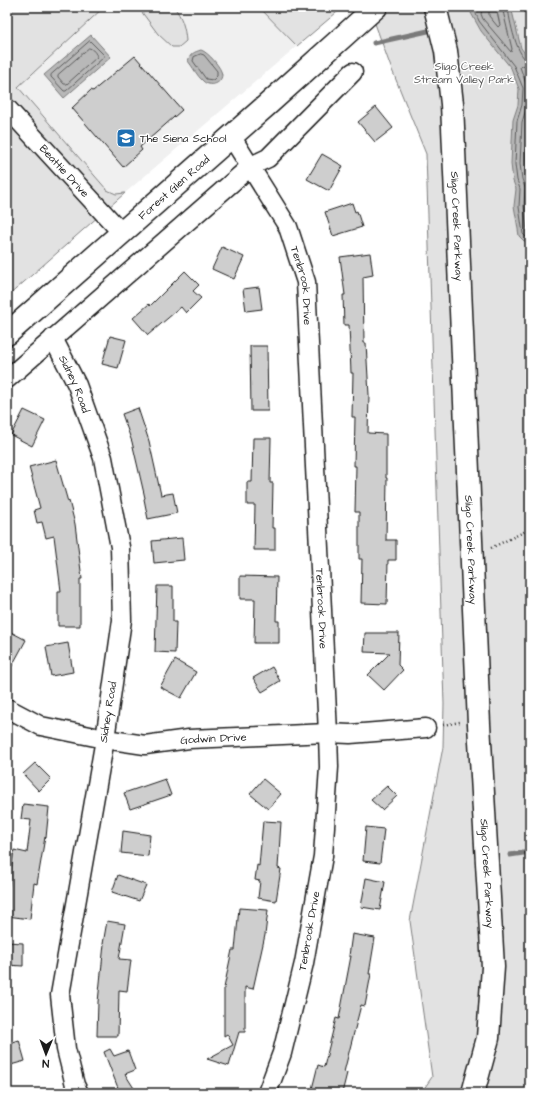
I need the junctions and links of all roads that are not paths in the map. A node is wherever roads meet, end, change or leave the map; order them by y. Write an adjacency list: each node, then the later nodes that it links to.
1 (376, 7): 5 (street, Forest Glen Road)
2 (435, 7): 17 (street, Sligo Creek Parkway)
3 (353, 72): 6 (street)
4 (7, 108): 7 (street, Beattie Drive)
5 (231, 136): 6 (street, Tenbrook Drive); 7 (street, Forest Glen Road)
6 (251, 166): 9 (street); 13 (street, Tenbrook Drive)
7 (122, 233): 8 (street, Forest Glen Road)
8 (7, 334)
9 (53, 338): 10 (street); 14 (street, Sidney Road)
10 (7, 379)
11 (7, 708): 14 (street, Godwin Drive)
12 (426, 728): 13 (street, Godwin Drive)
13 (328, 733): 14 (street, Godwin Drive); 16 (street, Tenbrook Drive)
14 (105, 738): 15 (street, Sidney Road)
15 (79, 1093)
16 (268, 1093)
17 (473, 1093)

